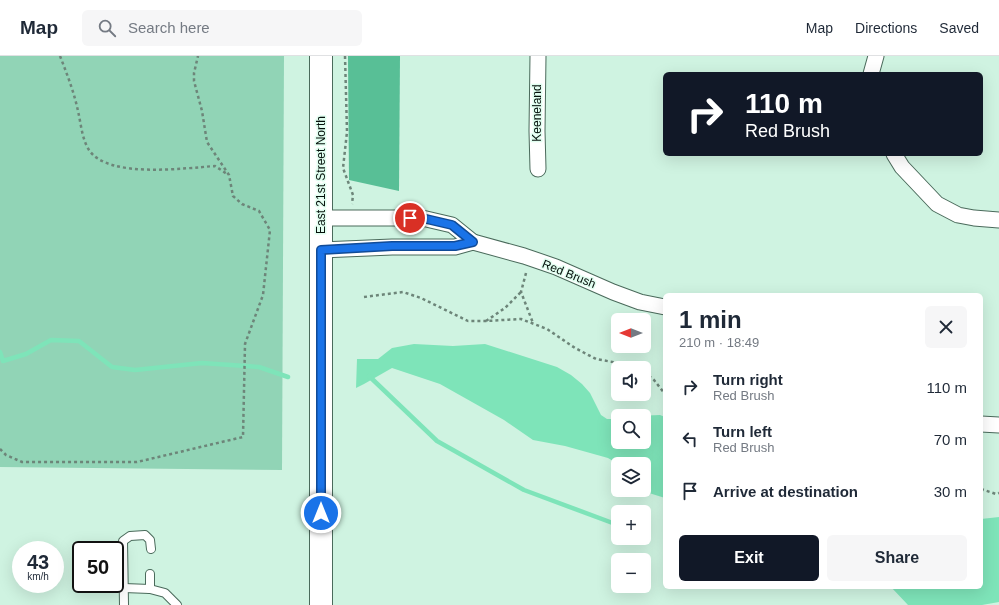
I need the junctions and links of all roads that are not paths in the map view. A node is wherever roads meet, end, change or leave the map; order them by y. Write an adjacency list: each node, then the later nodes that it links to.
1 (321, 56): 7 (main road, East 21st Street North)
2 (538, 56): 6 (street, Keeneland)
3 (876, 56): 4 (street)
4 (872, 72)
5 (895, 156): 8 (street)
6 (538, 169)
7 (321, 218): 9 (street, Red Brush); 10 (main road, East 21st Street North)
8 (999, 220)
9 (473, 242): 10 (street, Red Brush); 11 (street, Red Brush)
10 (321, 250): 22 (main road, East 21st Street North)
11 (663, 308)
12 (983, 424): 13 (street)
13 (999, 425)
14 (123, 541): 15 (lane)
15 (151, 549)
16 (150, 574): 18 (lane)
17 (124, 588): 18 (lane)
18 (150, 589): 21 (lane)
19 (124, 593): 20 (lane)
20 (124, 605)
21 (177, 605)
22 (321, 605)

